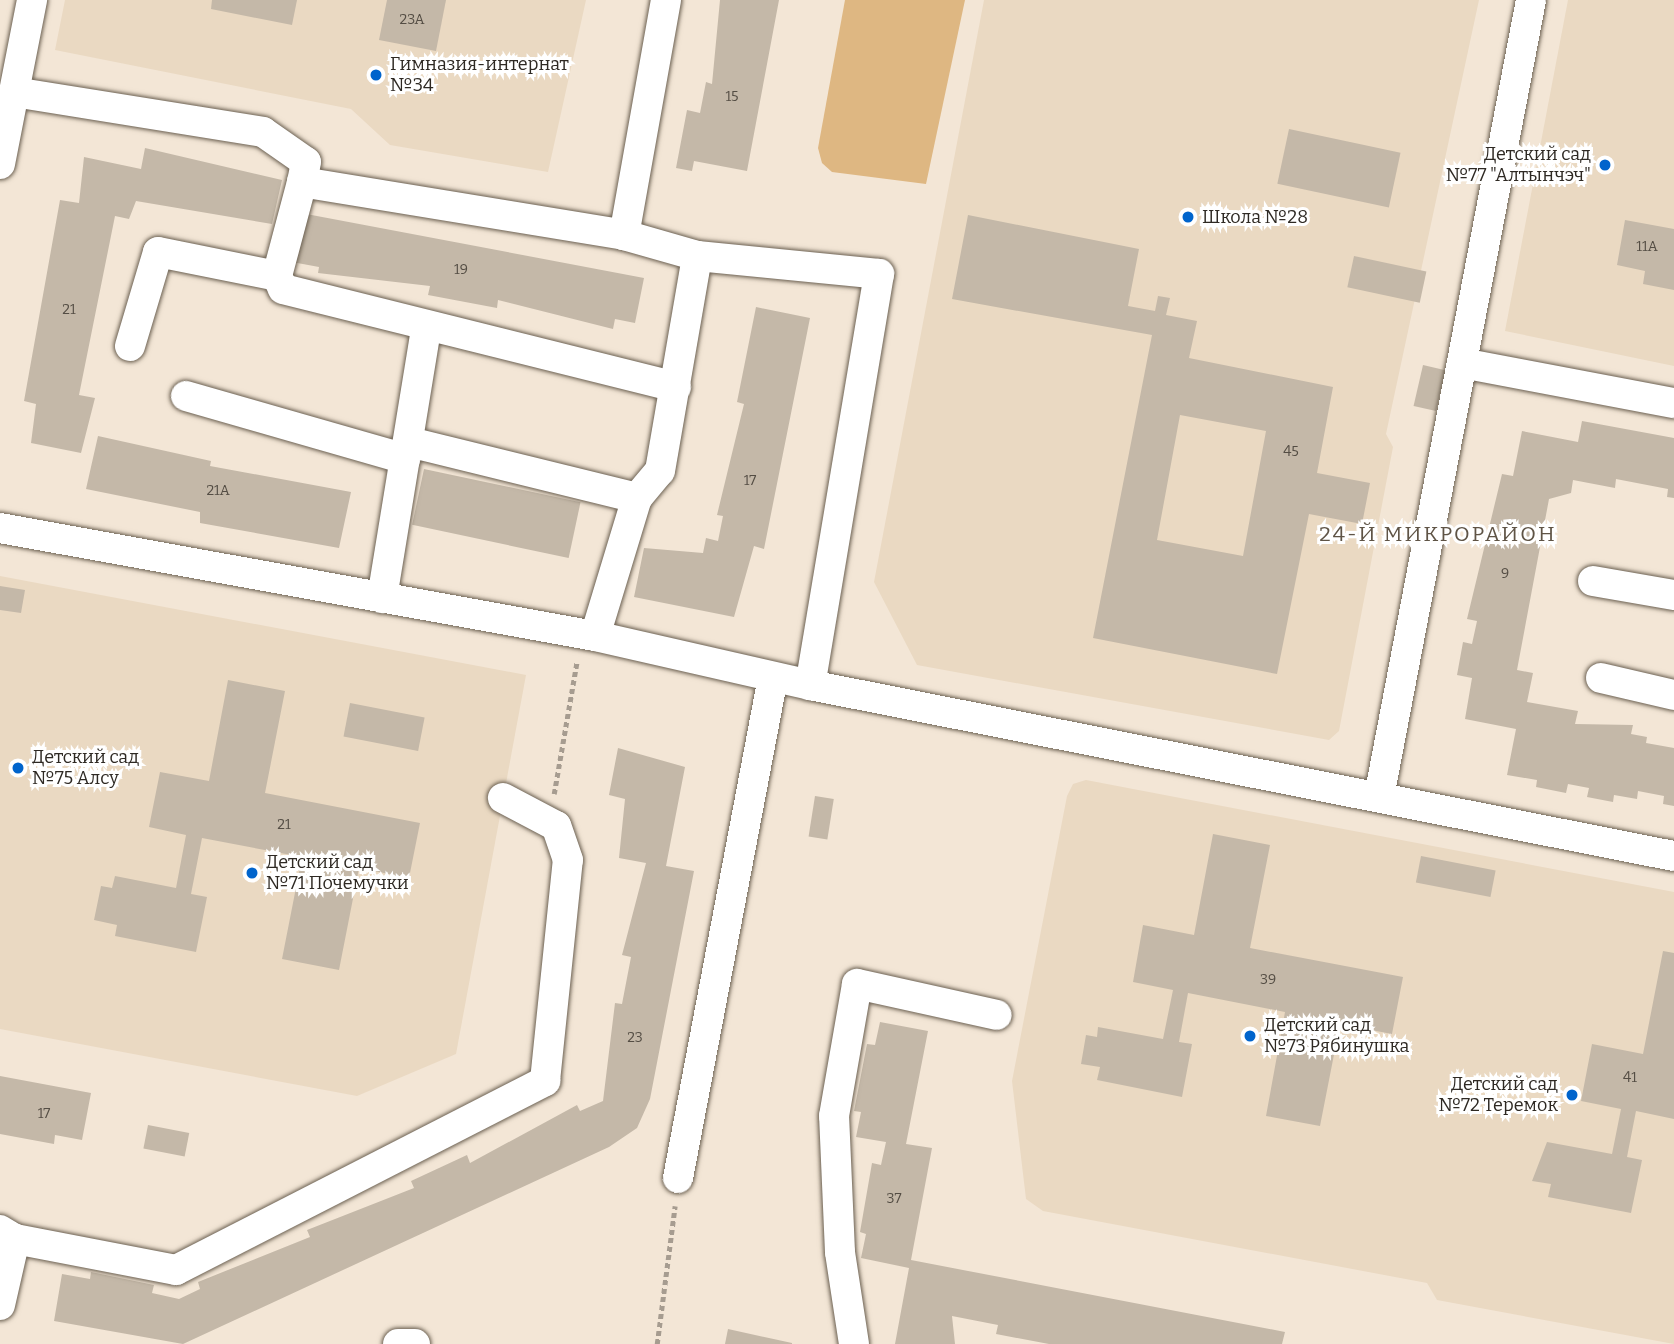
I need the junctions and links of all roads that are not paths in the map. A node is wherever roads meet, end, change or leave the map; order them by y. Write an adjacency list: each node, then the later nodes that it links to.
1 (32, 0): 4 (lane)
2 (666, 0): 7 (lane)
3 (1531, 0): 12 (lane)
4 (14, 92): 5 (lane); 6 (lane)
5 (0, 164)
6 (302, 182): 7 (lane); 9 (lane)
7 (624, 235): 8 (lane)
8 (697, 256): 13 (lane); 25 (lane)
9 (277, 276): 10 (lane); 11 (lane)
10 (426, 328): 13 (lane); 16 (lane)
11 (130, 346)
12 (1462, 363): 15 (lane); 27 (lane)
13 (676, 387): 17 (lane)
14 (186, 396): 16 (lane)
15 (1674, 402)
16 (407, 451): 17 (lane); 21 (lane)
17 (637, 498): 22 (lane)
18 (0, 528): 21 (lane)
19 (1593, 581): 20 (lane)
20 (1674, 595)
21 (382, 598): 22 (lane)
22 (588, 635): 23 (lane)
23 (772, 677): 25 (lane); 31 (lane)
24 (1601, 678): 26 (lane)
25 (810, 685): 27 (lane)
26 (1674, 695)
27 (1379, 797): 29 (lane)
28 (503, 798): 32 (lane)
29 (1674, 856)
30 (998, 1015): 36 (lane)
31 (678, 1178)
32 (8, 1234): 33 (lane)
33 (0, 1305)
34 (398, 1344): 35 (lane)
35 (415, 1344)
36 (854, 1344)

